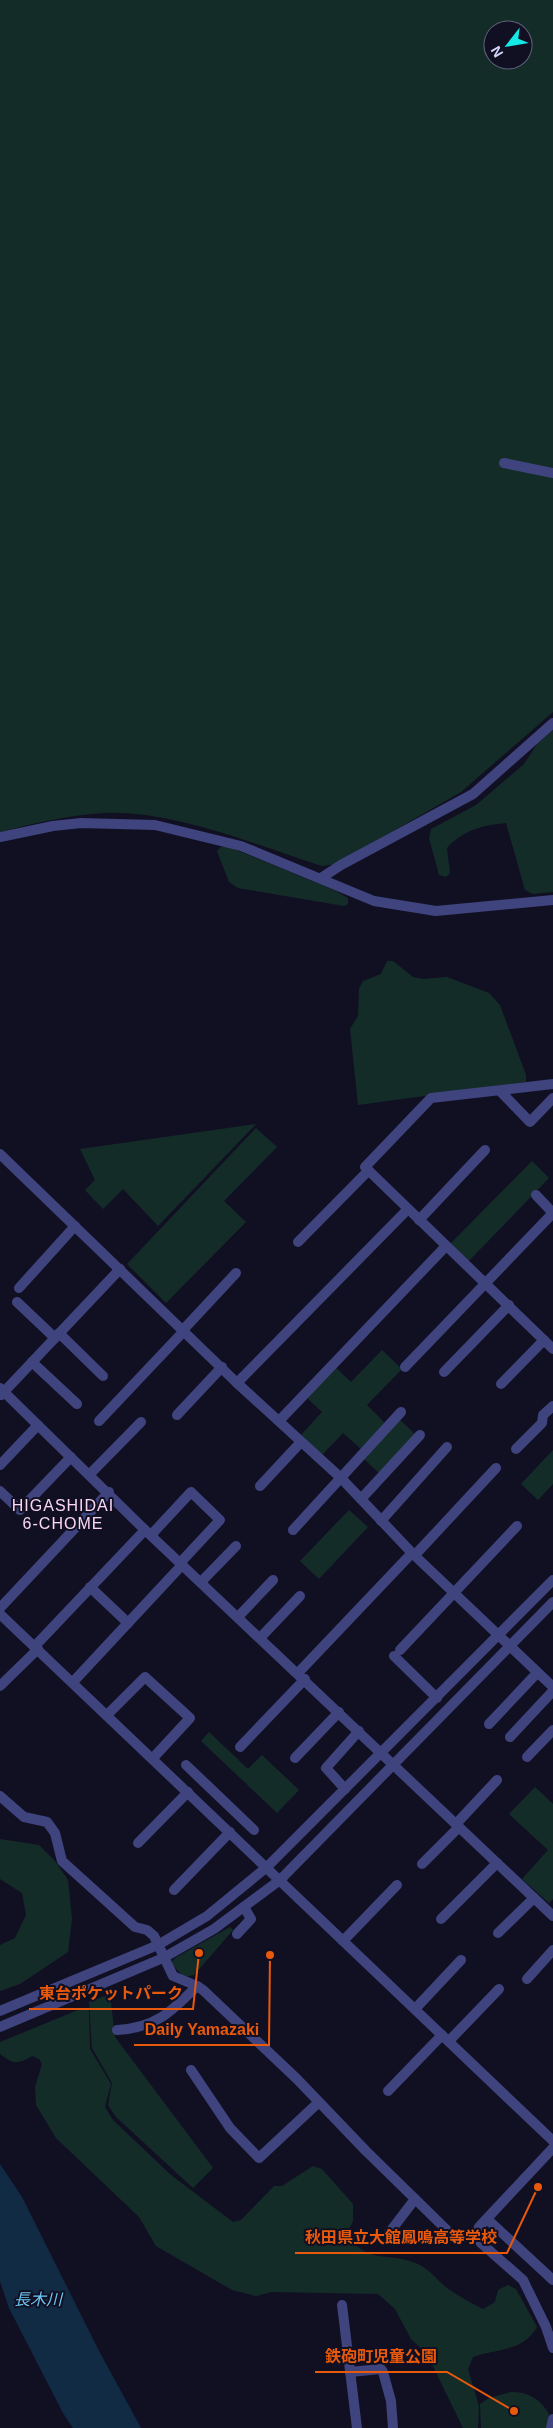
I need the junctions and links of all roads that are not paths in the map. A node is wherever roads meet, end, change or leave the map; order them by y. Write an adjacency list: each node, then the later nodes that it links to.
1 (504, 463): 2 (street)
2 (553, 473)
3 (553, 723): 5 (street)
4 (0, 837): 5 (street)
5 (321, 878): 6 (street)
6 (553, 900)
7 (553, 1084): 8 (street)
8 (500, 1091): 9 (street); 12 (street)
9 (553, 1098)
10 (485, 1150): 16 (street)
11 (0, 1154): 17 (street)
12 (368, 1170): 14 (street); 18 (street)
13 (536, 1195): 15 (street)
14 (408, 1209): 16 (street); 35 (street)
15 (553, 1213): 22 (street)
16 (419, 1220): 19 (street)
17 (75, 1226): 20 (street); 23 (street)
18 (298, 1242)
19 (446, 1246): 22 (street); 43 (street)
20 (120, 1269): 26 (street); 27 (street)
21 (236, 1273): 26 (street)
22 (485, 1285): 25 (street); 31 (street)
23 (19, 1288)
24 (17, 1302): 27 (street)
25 (509, 1305): 28 (street); 33 (street)
26 (184, 1331): 32 (street); 42 (street)
27 (57, 1336): 30 (street); 34 (street)
28 (544, 1340): 29 (street); 36 (street)
29 (553, 1348)
30 (32, 1362): 37 (street); 38 (street)
31 (405, 1367)
32 (222, 1368): 35 (street); 41 (street)
33 (444, 1372)
34 (103, 1376)
35 (237, 1383): 43 (street)
36 (501, 1384)
37 (1, 1392): 45 (street)
38 (77, 1404)
39 (553, 1406): 49 (street)
40 (401, 1412): 54 (street)
41 (177, 1415)
42 (99, 1421)
43 (279, 1421): 47 (street)
44 (141, 1422): 53 (street)
45 (38, 1425): 50 (street); 51 (street)
46 (420, 1435): 58 (street)
47 (302, 1442): 54 (street); 55 (street)
48 (447, 1448): 59 (street)
49 (516, 1450)
50 (71, 1457): 53 (street); 56 (street)
51 (0, 1464)
52 (496, 1468): 64 (street)
53 (89, 1475): 57 (street)
54 (340, 1478): 58 (street); 61 (street)
55 (260, 1486)
56 (0, 1491)
57 (109, 1492): 62 (street); 73 (street)
58 (361, 1499): 59 (street)
59 (381, 1521): 64 (street)
60 (517, 1526): 70 (street)
61 (292, 1530)
62 (148, 1532): 65 (street); 65 (street); 69 (street)
63 (236, 1546): 68 (street)
64 (413, 1554): 70 (street); 82 (street)
65 (181, 1564): 68 (street); 76 (street)
66 (273, 1580): 75 (street)
67 (553, 1580): 77 (street)
68 (201, 1582): 75 (street)
69 (90, 1587): 76 (street); 80 (street)
70 (453, 1592): 77 (street); 87 (street)
71 (300, 1596): 78 (street)
72 (553, 1602): 79 (street)
73 (0, 1608)
74 (0, 1614): 80 (street)
75 (238, 1617): 78 (street)
76 (128, 1623): 83 (street)
77 (499, 1636): 79 (street); 87 (street)
78 (260, 1638): 82 (street)
79 (510, 1646): 81 (street); 100 (street)
80 (36, 1648): 83 (street); 84 (street)
81 (537, 1673): 85 (street); 90 (street)
82 (301, 1676): 88 (street); 94 (street)
83 (73, 1682): 89 (street)
84 (0, 1686)
85 (553, 1687)
86 (553, 1691): 93 (street)
87 (437, 1698): 95 (street)
88 (339, 1712): 92 (street); 98 (street)
89 (107, 1715): 97 (street); 97 (street)
90 (489, 1724)
91 (553, 1730): 96 (street)
92 (359, 1731): 95 (street); 102 (street)
93 (510, 1737)
94 (240, 1747)
95 (382, 1752): 100 (street); 102 (street)
96 (527, 1757)
97 (153, 1758): 103 (street)
98 (295, 1758)
99 (186, 1765): 105 (street)
100 (394, 1765): 107 (street); 114 (street)
101 (497, 1780): 107 (street)
102 (345, 1789): 113 (street)
103 (188, 1792): 106 (street); 110 (street)
104 (0, 1796): 124 (street)
105 (218, 1796): 106 (street); 108 (street)
106 (206, 1809): 109 (street)
107 (458, 1825): 111 (street); 112 (street)
108 (254, 1830)
109 (230, 1832): 113 (street); 116 (street)
110 (138, 1843)
111 (497, 1863): 117 (street); 120 (street)
112 (422, 1864)
113 (267, 1867): 114 (street); 124 (street)
114 (280, 1880): 118 (street); 123 (street)
115 (397, 1885): 123 (street)
116 (174, 1890)
117 (534, 1898): 119 (street); 121 (street)
118 (244, 1907): 122 (street); 126 (street)
119 (553, 1916)
120 (441, 1920)
121 (498, 1933)
122 (237, 1934)
123 (343, 1941): 131 (street)
124 (158, 1945): 126 (street); 132 (street)
125 (553, 1950): 128 (street)
126 (163, 1958): 129 (street); 133 (street)
127 (461, 1960): 131 (street)
128 (527, 1980)
129 (197, 1986): 134 (street); 138 (street)
130 (499, 1989): 135 (street)
131 (415, 2009): 135 (street)
132 (0, 2011)
133 (0, 2027)
134 (117, 2030)
135 (446, 2038): 137 (street); 139 (street)
136 (191, 2070): 138 (street)
137 (388, 2091)
138 (319, 2102): 141 (street)
139 (553, 2141)
140 (553, 2148): 142 (street)
141 (415, 2199): 143 (street); 144 (street)
142 (486, 2219): 144 (street); 145 (street)
143 (389, 2233)
144 (476, 2235): 147 (street)
145 (553, 2280)
146 (342, 2305): 148 (street)
147 (553, 2348)
148 (350, 2372): 150 (street); 151 (street)
149 (553, 2419): 152 (street)
150 (357, 2428)
151 (393, 2428)
152 (551, 2428)

